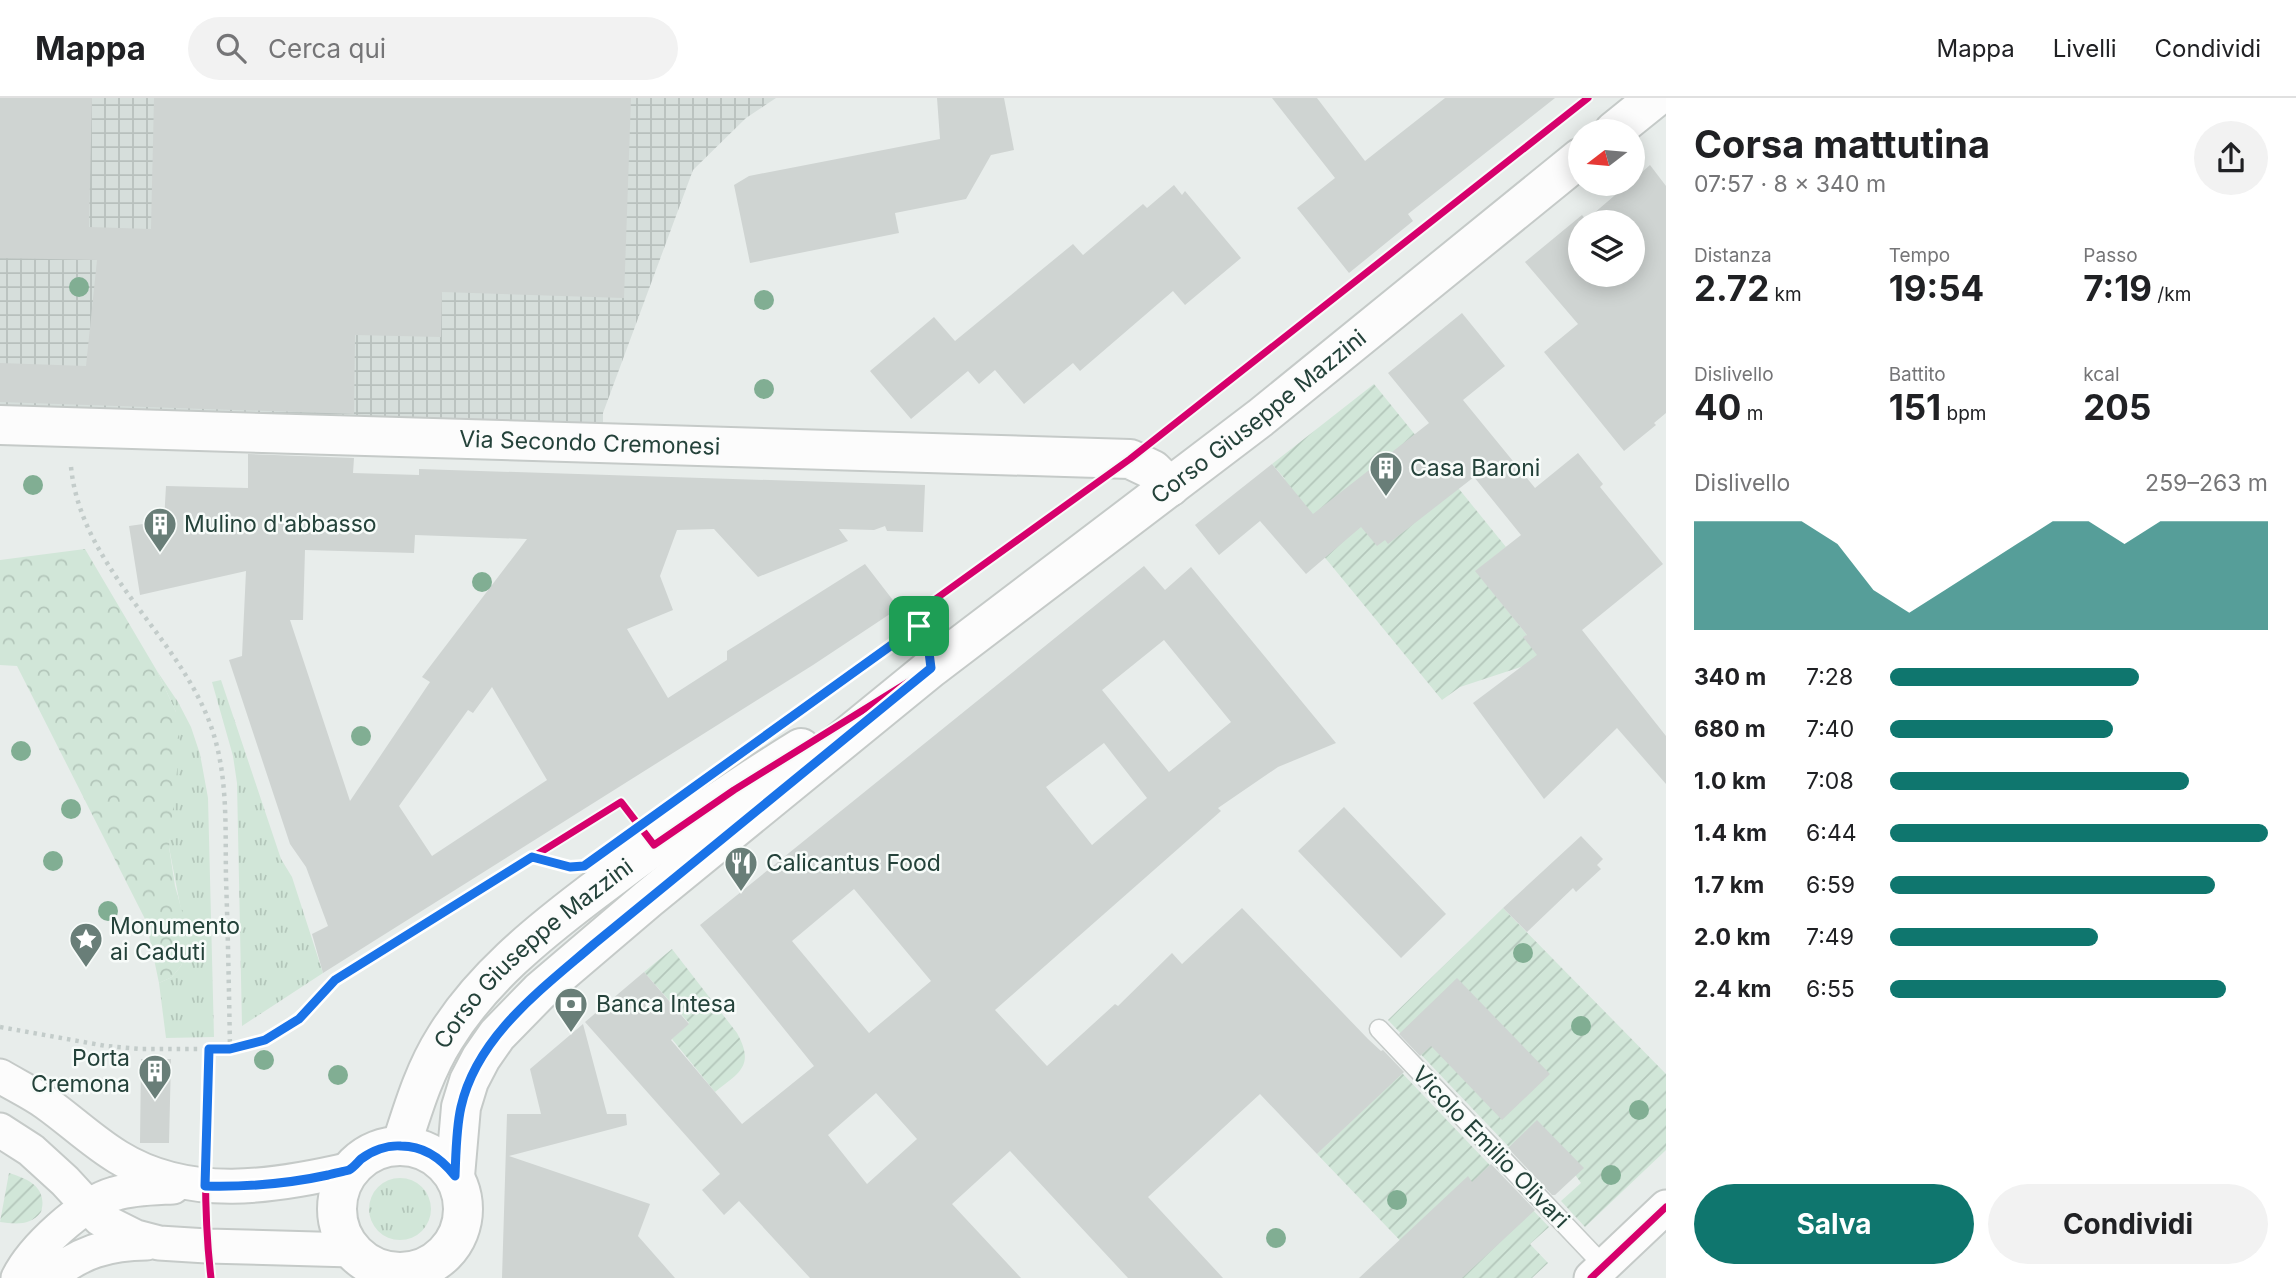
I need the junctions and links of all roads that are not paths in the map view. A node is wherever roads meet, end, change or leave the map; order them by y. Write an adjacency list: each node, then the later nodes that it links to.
1 (1655, 98): 2 (street)
2 (1629, 119)
3 (1568, 168): 5 (street, Corso Giuseppe Mazzini)
4 (0, 425): 5 (street, Via Secondo Cremonesi)
5 (1170, 487): 6 (street, Corso Giuseppe Mazzini)
6 (931, 668): 10 (street, Corso Giuseppe Mazzini); 12 (street, Corso Giuseppe Mazzini)
7 (1379, 1028): 19 (lane, Vicolo Emilio Olivari)
8 (0, 1076): 13 (street)
9 (0, 1130): 14 (street)
10 (401, 1146): 11 (street); 12 (street)
11 (351, 1169): 13 (street); 18 (street)
12 (455, 1176): 16 (street)
13 (199, 1186): 14 (street)
14 (88, 1207): 17 (street); 20 (street)
15 (1666, 1207): 19 (street)
16 (457, 1238): 18 (street); 22 (street)
17 (159, 1243): 18 (street); 21 (street)
18 (371, 1265)
19 (1598, 1272)
20 (18, 1278)
21 (50, 1278)
22 (453, 1278)

